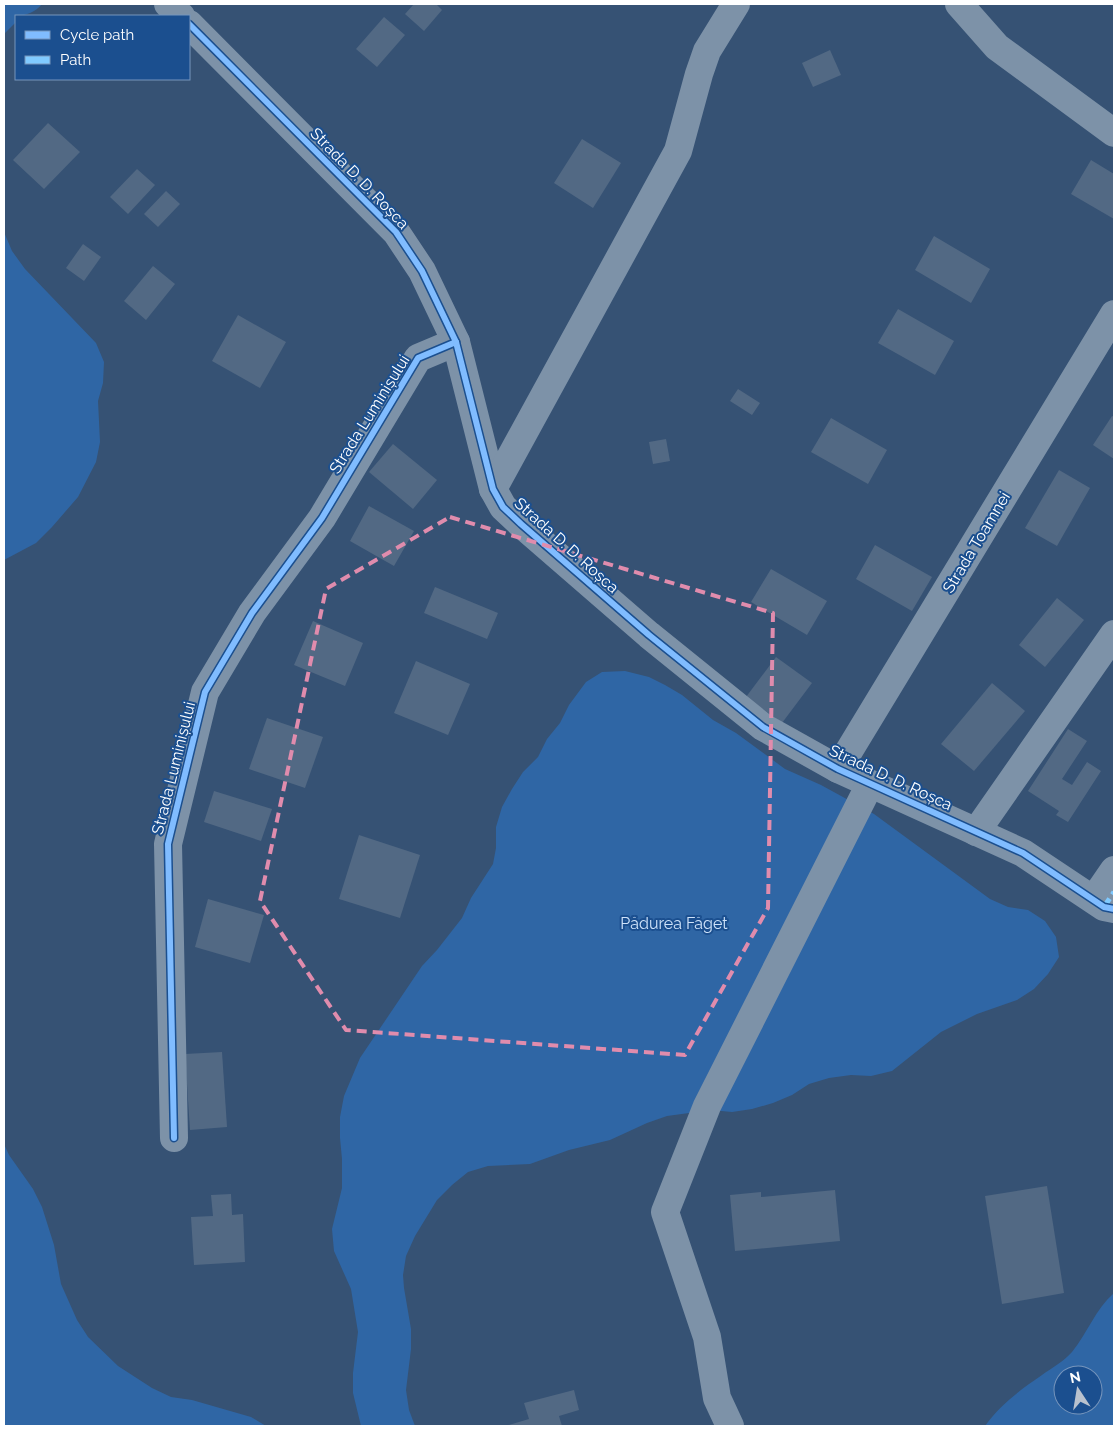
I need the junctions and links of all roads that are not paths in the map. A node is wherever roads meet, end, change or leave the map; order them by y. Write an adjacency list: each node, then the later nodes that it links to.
1 (168, 4): 4 (street)
2 (736, 4): 9 (street)
3 (959, 4): 6 (street)
4 (180, 15)
5 (190, 25): 8 (street, Strada D. D. Roșca)
6 (1114, 133)
7 (1114, 314): 11 (street, Strada Toamnei)
8 (456, 342): 9 (street, Strada D. D. Roșca); 16 (street, Strada Luminișului)
9 (493, 489): 11 (street, Strada D. D. Roșca)
10 (1114, 634): 13 (street)
11 (838, 769): 12 (street, Strada D. D. Roșca)
12 (870, 784): 13 (street, Strada D. D. Roșca); 17 (street)
13 (976, 832): 15 (street, Strada D. D. Roșca)
14 (1114, 870): 15 (street)
15 (1104, 904)
16 (174, 1138)
17 (730, 1426)

